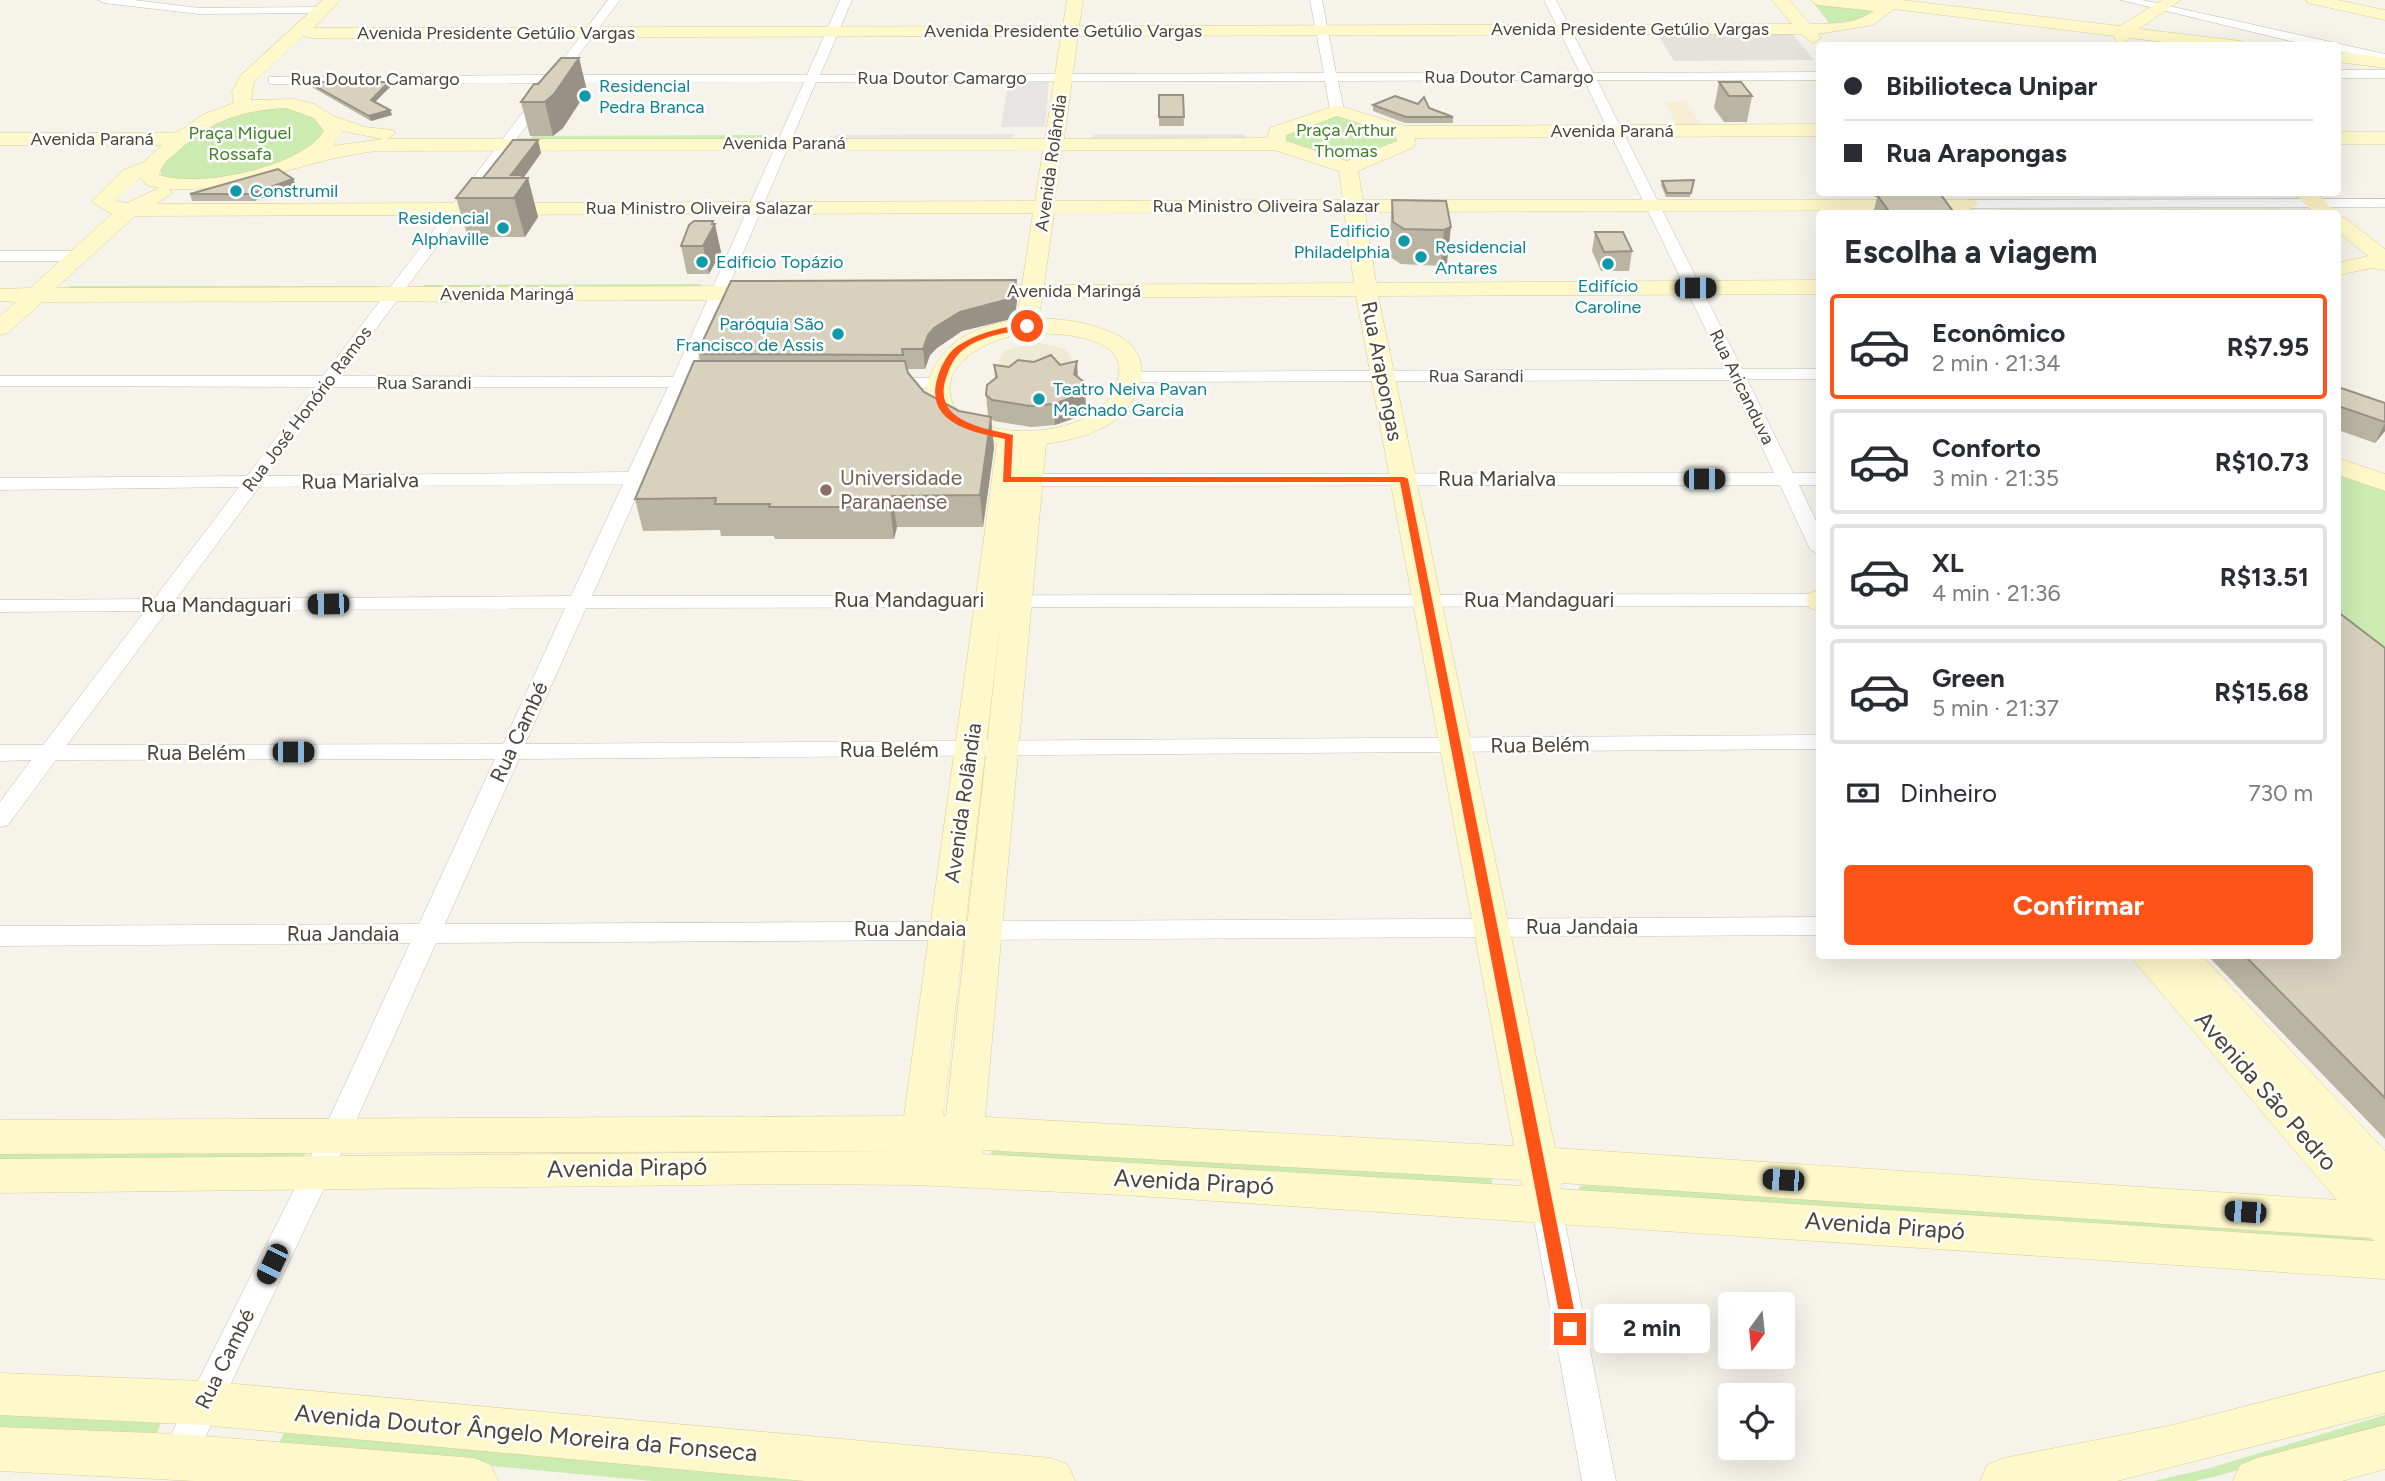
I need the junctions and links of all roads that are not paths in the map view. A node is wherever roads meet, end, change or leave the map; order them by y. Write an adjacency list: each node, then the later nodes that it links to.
1 (104, 0): 18 (street)
2 (147, 0): 18 (street)
3 (614, 0): 26 (street, Rua José Honório Ramos)
4 (846, 0): 25 (street, Rua Cambé)
5 (1075, 0): 24 (street, Avenida Rolândia)
6 (1089, 0): 24 (street, Avenida Rolândia)
7 (1316, 0): 22 (street)
8 (1550, 0): 23 (street, Rua Aricanduva)
9 (1780, 0): 21 (street)
10 (1807, 0): 27 (street)
11 (1818, 0): 16 (street)
12 (1861, 0): 16 (street)
13 (2314, 0): 20 (street)
14 (2347, 0): 17 (street)
15 (2151, 2): 28 (street); 33 (street)
16 (1888, 4): 27 (street, Avenida Presidente Getúlio Vargas); 28 (street)
17 (2385, 8)
18 (231, 9): 19 (street)
19 (331, 14): 26 (street, Avenida Presidente Getúlio Vargas); 45 (street); 47 (street)
20 (2385, 15)
21 (1802, 25): 23 (street, Avenida Presidente Getúlio Vargas); 27 (street, Avenida Presidente Getúlio Vargas); 29 (street)
22 (1322, 26): 23 (street, Avenida Presidente Getúlio Vargas); 24 (street, Avenida Presidente Getúlio Vargas); 41 (street)
23 (1563, 26): 39 (street, Rua Aricanduva)
24 (1078, 27): 25 (street, Avenida Presidente Getúlio Vargas); 43 (street, Avenida Rolândia)
25 (834, 28): 26 (street, Avenida Presidente Getúlio Vargas); 42 (street, Rua Cambé)
26 (591, 29): 44 (street, Rua José Honório Ramos)
27 (1826, 29): 30 (street)
28 (2116, 37): 31 (street); 32 (street)
29 (1816, 42)
30 (1837, 42)
31 (2158, 42)
32 (2185, 42)
33 (2313, 42)
34 (2341, 48): 37 (street)
35 (2341, 58): 37 (street)
36 (2341, 63): 37 (street)
37 (2374, 64): 38 (street)
38 (2341, 73)
39 (1587, 76): 40 (street, Rua Doutor Camargo); 41 (street, Rua Doutor Camargo); 54 (street, Rua Aricanduva)
40 (1816, 76)
41 (1330, 77): 43 (street, Rua Doutor Camargo); 48 (street)
42 (812, 78): 43 (street, Rua Doutor Camargo); 44 (street, Rua Doutor Camargo); 58 (street, Rua Cambé)
43 (1071, 78): 56 (street, Avenida Rolândia)
44 (554, 79): 45 (street, Rua Doutor Camargo); 63 (street, Rua José Honório Ramos)
45 (273, 80): 46 (street)
46 (269, 103): 47 (street); 49 (street)
47 (243, 106): 53 (street)
48 (1337, 110): 57 (street); 59 (street)
49 (327, 120): 63 (street, Avenida Paraná); 68 (street)
50 (2341, 128): 51 (street)
51 (2385, 128)
52 (1816, 130): 55 (street, Avenida Paraná)
53 (183, 136): 65 (street, Avenida Paraná); 67 (street)
54 (1618, 136): 55 (street, Avenida Paraná); 57 (street, Avenida Paraná); 76 (street, Rua Aricanduva)
55 (1649, 136): 64 (street, Avenida Paraná)
56 (1063, 137): 58 (street, Avenida Paraná); 59 (street, Avenida Paraná); 79 (street, Avenida Rolândia)
57 (1405, 137): 69 (street)
58 (785, 138): 63 (street, Avenida Paraná); 80 (street, Rua Cambé)
59 (1276, 138): 69 (street)
60 (2341, 138): 61 (street)
61 (2385, 138)
62 (0, 139): 65 (street, Avenida Paraná)
63 (509, 140): 68 (street, Avenida Paraná); 81 (street, Rua José Honório Ramos)
64 (1816, 140)
65 (79, 143): 66 (street, Avenida Paraná); 67 (street, Avenida Paraná)
66 (0, 148)
67 (166, 151): 70 (street)
68 (294, 162): 71 (street)
69 (1348, 168): 77 (street, Rua Arapongas)
70 (152, 174): 72 (street); 78 (street)
71 (235, 180): 72 (street); 82 (street)
72 (177, 186): 82 (street)
73 (1956, 203): 74 (street, Rua Ministro Oliveira Salazar); 76 (street, Rua Ministro Oliveira Salazar)
74 (2305, 203): 75 (street, Rua Ministro Oliveira Salazar)
75 (2385, 203)
76 (1652, 205): 77 (street, Rua Ministro Oliveira Salazar); 92 (street, Rua Aricanduva)
77 (1355, 206): 79 (street, Rua Ministro Oliveira Salazar); 93 (street, Rua Arapongas)
78 (106, 207): 82 (street, Rua Ministro Oliveira Salazar); 86 (street)
79 (1053, 207): 80 (street, Rua Ministro Oliveira Salazar); 95 (street, Avenida Rolândia)
80 (755, 208): 81 (street, Rua Ministro Oliveira Salazar); 96 (street, Rua Cambé)
81 (457, 209): 82 (street, Rua Ministro Oliveira Salazar); 99 (street, Rua José Honório Ramos)
82 (138, 210): 87 (street)
83 (2341, 225): 88 (street)
84 (2341, 241): 88 (street)
85 (0, 256): 86 (street)
86 (47, 256): 87 (street); 100 (street)
87 (76, 256): 100 (street)
88 (2381, 264): 89 (street); 91 (street)
89 (2341, 269)
90 (1816, 278): 92 (street, Avenida Maringá)
91 (2341, 279)
92 (1693, 283): 93 (street, Avenida Maringá); 98 (street, Avenida Maringá); 104 (street, Rua Aricanduva)
93 (1365, 285): 95 (street, Avenida Maringá); 105 (street, Rua Arapongas)
94 (951, 286): 95 (street, Avenida Maringá)
95 (1043, 286): 101 (street, Avenida Rolândia)
96 (721, 287): 97 (street, Avenida Maringá); 99 (street, Avenida Maringá); 108 (street, Rua Cambé)
97 (789, 287)
98 (1816, 287)
99 (398, 288): 100 (street, Avenida Maringá); 110 (street, Rua José Honório Ramos)
100 (21, 291): 102 (street)
101 (1037, 327): 106 (street); 112 (street)
102 (0, 328)
103 (1816, 374): 104 (street, Rua Sarandi)
104 (1736, 375): 105 (street, Rua Sarandi); 119 (street, Rua Aricanduva)
105 (1383, 376): 106 (street, Rua Sarandi); 118 (street, Rua Arapongas)
106 (1131, 377): 113 (street)
107 (0, 382): 110 (street, Rua Sarandi)
108 (679, 382): 109 (street, Rua Sarandi); 110 (street, Rua Sarandi); 117 (street, Rua Cambé)
109 (706, 382)
110 (326, 383): 122 (street, Rua José Honório Ramos)
111 (871, 383): 112 (street)
112 (939, 383): 113 (street)
113 (1022, 438): 121 (street, Avenida Rolândia)
114 (2341, 447): 115 (street)
115 (2385, 462)
116 (2341, 467): 123 (street)
117 (636, 478): 122 (street, Rua Marialva); 129 (street, Rua Cambé)
118 (1404, 479): 119 (street, Rua Marialva); 121 (street, Rua Marialva); 127 (street, Rua Arapongas)
119 (1786, 479): 120 (street, Rua Marialva); 125 (street, Rua Aricanduva)
120 (1816, 479)
121 (1018, 480): 126 (street, Avenida Rolândia)
122 (252, 482): 124 (street, Rua Marialva); 130 (street, Rua José Honório Ramos)
123 (2385, 483)
124 (0, 484)
125 (1816, 541)
126 (1004, 600): 127 (street, Rua Mandaguari); 129 (street, Rua Mandaguari); 134 (street, Avenida Rolândia)
127 (1428, 600): 128 (street, Rua Mandaguari); 133 (street, Rua Arapongas)
128 (1816, 600)
129 (579, 602): 130 (street, Rua Mandaguari); 135 (street, Rua Cambé)
130 (160, 605): 131 (street, Rua Mandaguari); 137 (street, Rua José Honório Ramos)
131 (0, 606)
132 (1816, 742): 133 (street, Rua Belém)
133 (1456, 745): 134 (street, Rua Belém); 140 (street, Rua Arapongas)
134 (985, 750): 135 (street, Rua Belém); 141 (street, Avenida Rolândia); 142 (street, Avenida Rolândia)
135 (511, 751): 137 (street, Rua Belém); 143 (street, Rua Cambé)
136 (0, 753): 137 (street, Rua Belém)
137 (49, 753): 138 (street, Rua José Honório Ramos)
138 (0, 819)
139 (1816, 926): 140 (street, Rua Jandaia)
140 (1492, 927): 142 (street, Rua Jandaia); 151 (street, Rua Arapongas)
141 (946, 929): 142 (street, Rua Jandaia); 143 (street, Rua Jandaia); 149 (street, Avenida Rolândia)
142 (985, 929): 150 (street, Avenida Rolândia)
143 (428, 933): 144 (street, Rua Jandaia); 147 (street, Rua Cambé)
144 (0, 936)
145 (2151, 959): 156 (street, Avenida São Pedro)
146 (2184, 959): 154 (street, Avenida São Pedro)
147 (336, 1134): 148 (street, Avenida Pirapó); 149 (street, Avenida Pirapó); 152 (street, Rua Cambé)
148 (0, 1137)
149 (919, 1149): 150 (street, Avenida Pirapó); 152 (street, Avenida Pirapó)
150 (962, 1151): 151 (street, Avenida Pirapó); 155 (street, Avenida Pirapó)
151 (1539, 1164): 155 (street, Rua Arapongas); 156 (street, Avenida Pirapó)
152 (318, 1171): 153 (street, Avenida Pirapó); 159 (street, Rua Cambé)
153 (0, 1176)
154 (2385, 1179)
155 (1546, 1203): 156 (street, Avenida Pirapó); 166 (street, Rua Arapongas)
156 (2384, 1232)
157 (2385, 1392): 167 (street)
158 (0, 1394): 159 (street, Avenida Doutor Ângelo Moreira da Fonseca)
159 (203, 1403): 162 (street, Rua Cambé); 165 (street, Avenida Doutor Ângelo Moreira da Fonseca)
160 (2385, 1447): 168 (street)
161 (0, 1449): 162 (street)
162 (178, 1457): 163 (street)
163 (252, 1472): 164 (street)
164 (474, 1481)
165 (1051, 1481)
166 (1599, 1481)
167 (2004, 1481)
168 (2257, 1481)

